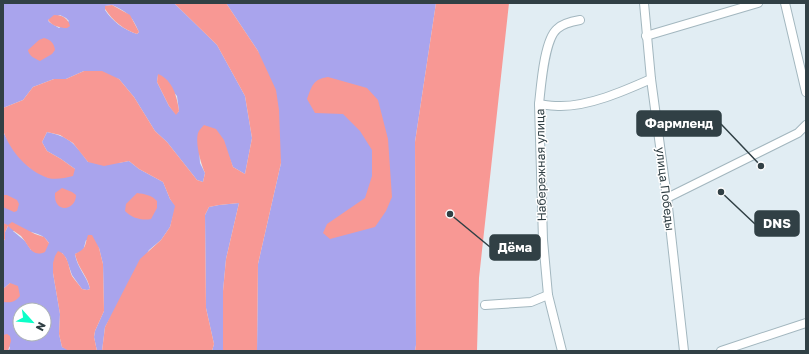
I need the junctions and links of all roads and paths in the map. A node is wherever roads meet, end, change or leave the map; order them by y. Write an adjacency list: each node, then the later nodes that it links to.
1 (644, 3): 5 (street, улица Победы)
2 (758, 3): 5 (street)
3 (785, 3): 7 (street)
4 (580, 20): 8 (street, Набережная улица)
5 (646, 36): 6 (street, улица Победы)
6 (651, 79): 8 (street); 10 (street, улица Победы)
7 (806, 92)
8 (540, 104): 11 (street, Набережная улица)
9 (806, 125): 10 (street)
10 (667, 198): 15 (street, улица Победы)
11 (548, 295): 12 (street); 14 (street, Набережная улица)
12 (485, 305)
13 (806, 323): 16 (street)
14 (562, 351)
15 (684, 351)
16 (722, 351)

